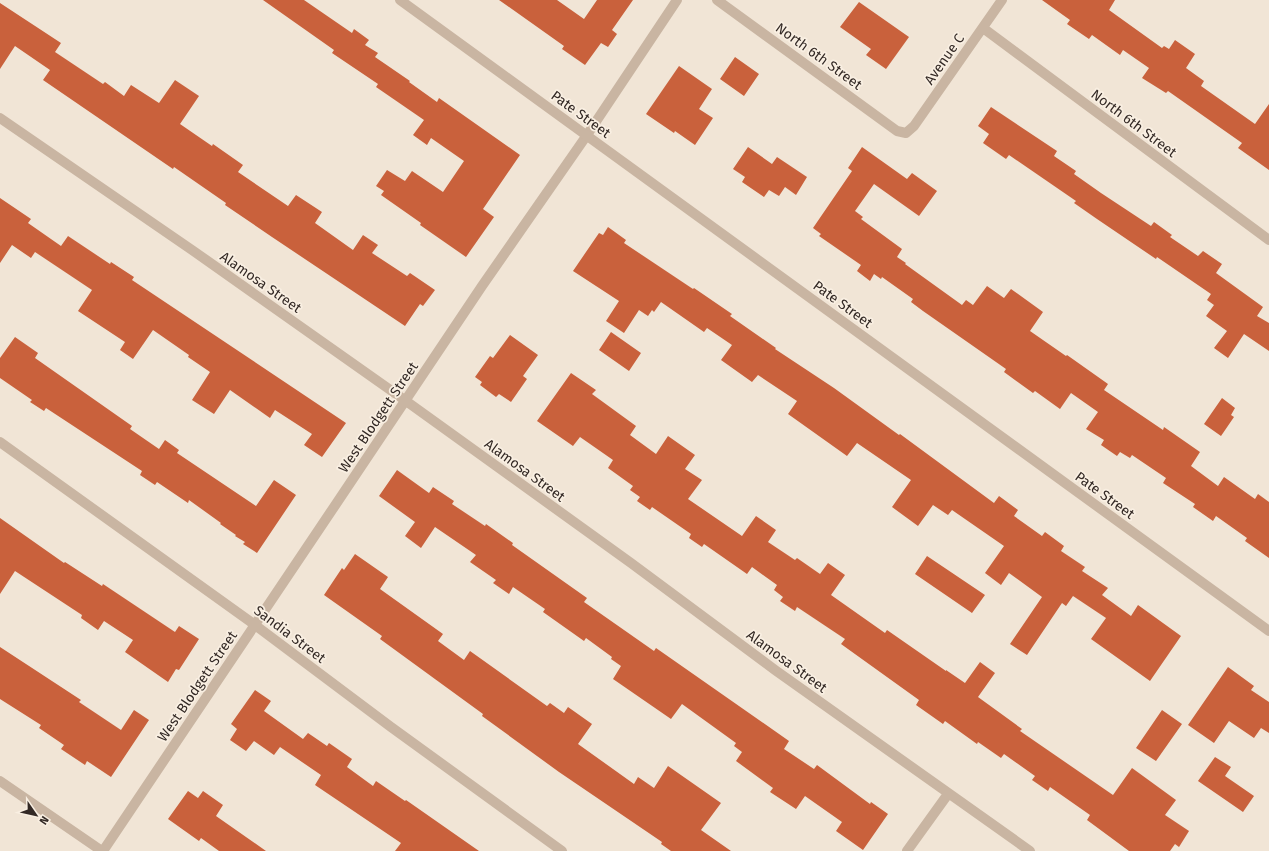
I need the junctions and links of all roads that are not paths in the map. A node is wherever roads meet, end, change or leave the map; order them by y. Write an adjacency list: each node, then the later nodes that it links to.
1 (400, 0): 8 (street, Pate Street)
2 (677, 0): 8 (street, West Blodgett Street)
3 (717, 0): 7 (street, North 6th Street)
4 (1002, 0): 5 (street, Avenue C)
5 (983, 28): 7 (street, Avenue C); 9 (street, North 6th Street)
6 (0, 118): 10 (street, Alamosa Street)
7 (906, 133)
8 (587, 135): 10 (street, West Blodgett Street); 13 (street, Pate Street)
9 (1269, 240)
10 (406, 400): 12 (street, West Blodgett Street); 15 (street, Alamosa Street)
11 (0, 442): 12 (street, Sandia Street)
12 (255, 625): 16 (street, West Blodgett Street); 17 (street, Sandia Street)
13 (1269, 631)
14 (0, 781): 16 (street)
15 (948, 794): 18 (street); 19 (street, Alamosa Street)
16 (103, 851)
17 (562, 851)
18 (907, 851)
19 (1030, 851)

